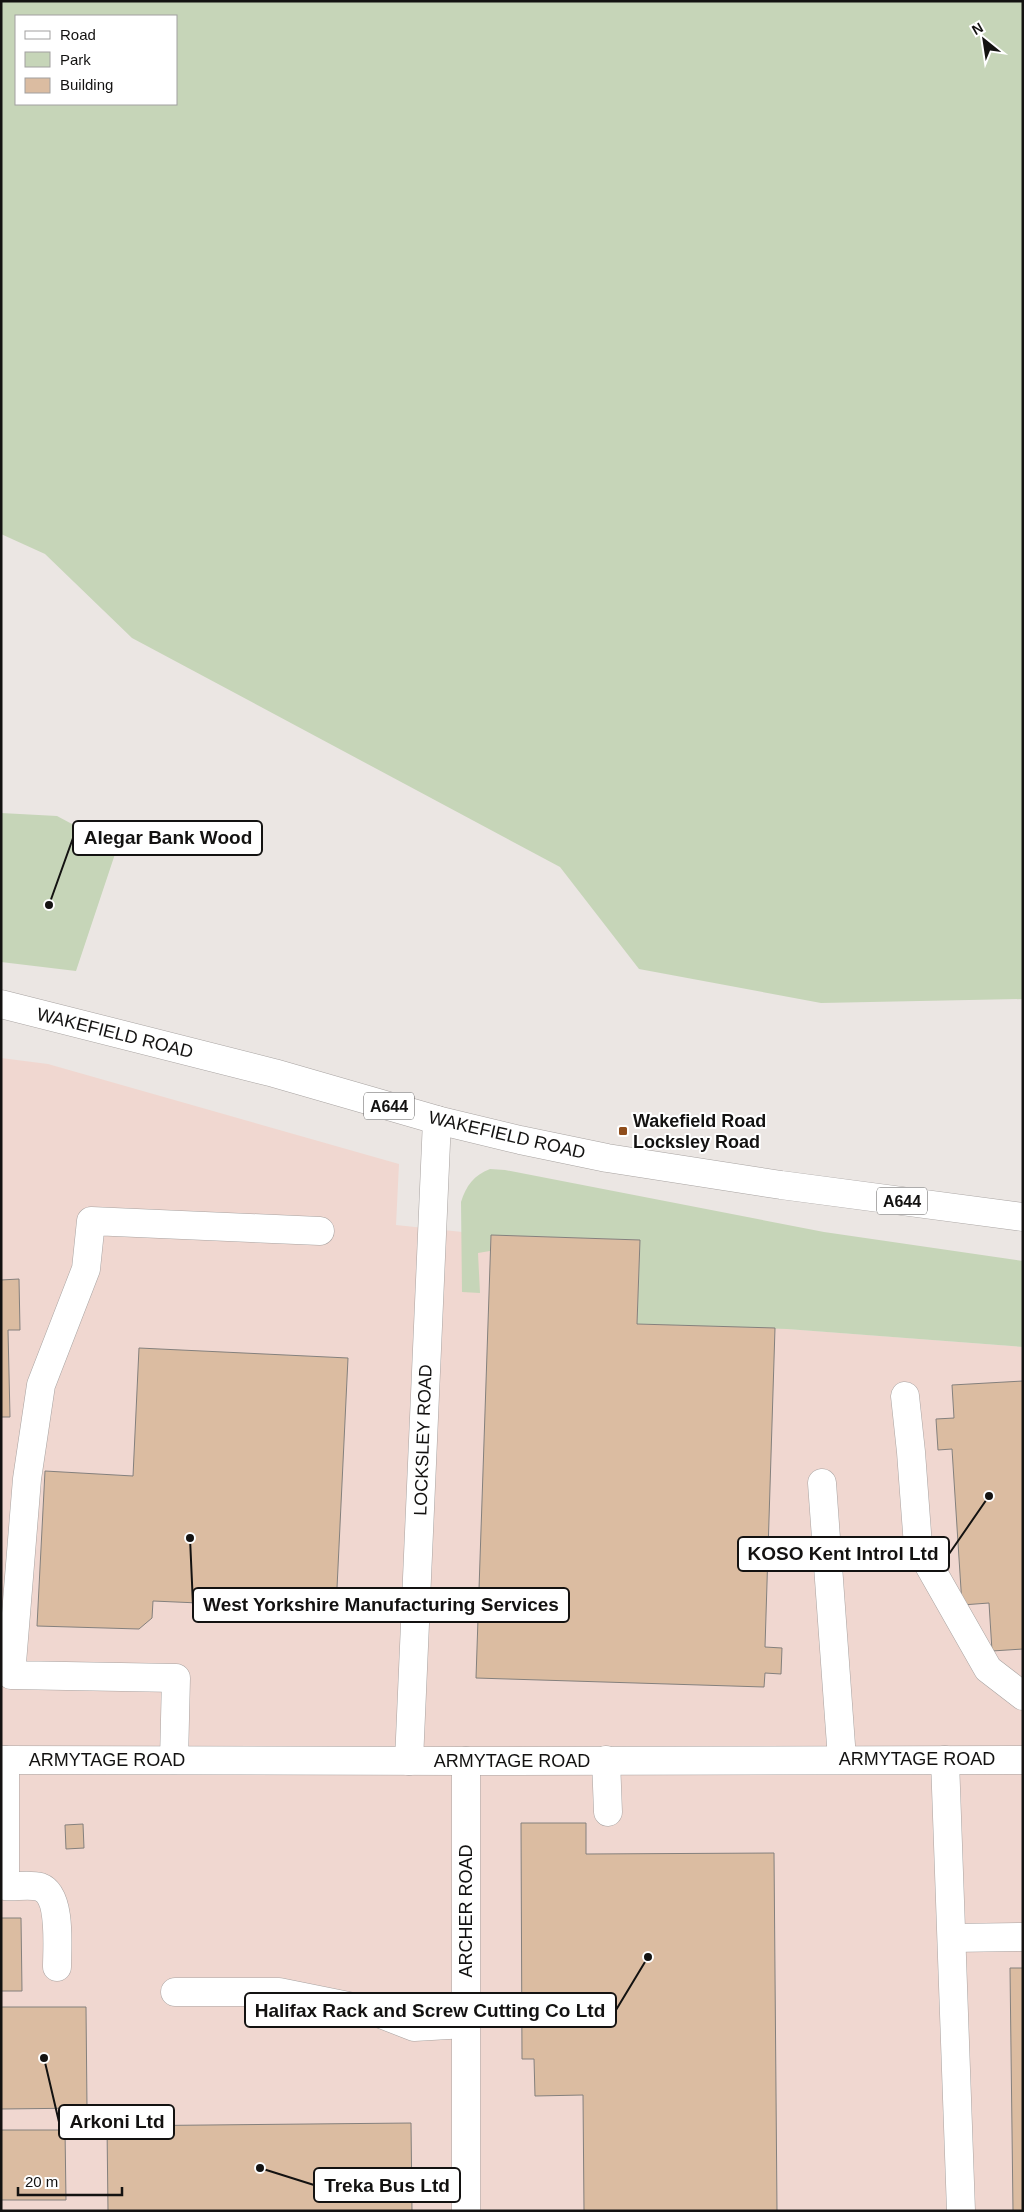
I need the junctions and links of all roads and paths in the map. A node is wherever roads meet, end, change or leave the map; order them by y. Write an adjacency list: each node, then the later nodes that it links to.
1 (1, 1004): 2 (street, WAKEFIELD ROAD / A644)
2 (437, 1120): 3 (street, WAKEFIELD ROAD / A644); 14 (street, LOCKSLEY ROAD)
3 (1023, 1217)
4 (320, 1232): 10 (street)
5 (905, 1396): 7 (street)
6 (822, 1483): 8 (street)
7 (1023, 1696)
8 (842, 1759): 11 (street, ARMYTAGE ROAD); 12 (street, ARMYTAGE ROAD)
9 (3, 1760): 10 (street, ARMYTAGE ROAD); 19 (street)
10 (174, 1760): 14 (street, ARMYTAGE ROAD)
11 (606, 1760): 15 (street, ARMYTAGE ROAD); 16 (street)
12 (945, 1760): 13 (street, ARMYTAGE ROAD); 18 (street)
13 (1023, 1760)
14 (409, 1761): 15 (street, ARMYTAGE ROAD)
15 (466, 1762): 21 (street, ARCHER ROAD)
16 (608, 1812)
17 (1023, 1937): 18 (street)
18 (952, 1938): 23 (street)
19 (57, 1967)
20 (175, 1992): 21 (street)
21 (466, 2024): 22 (street, ARCHER ROAD)
22 (466, 2211)
23 (961, 2211)

